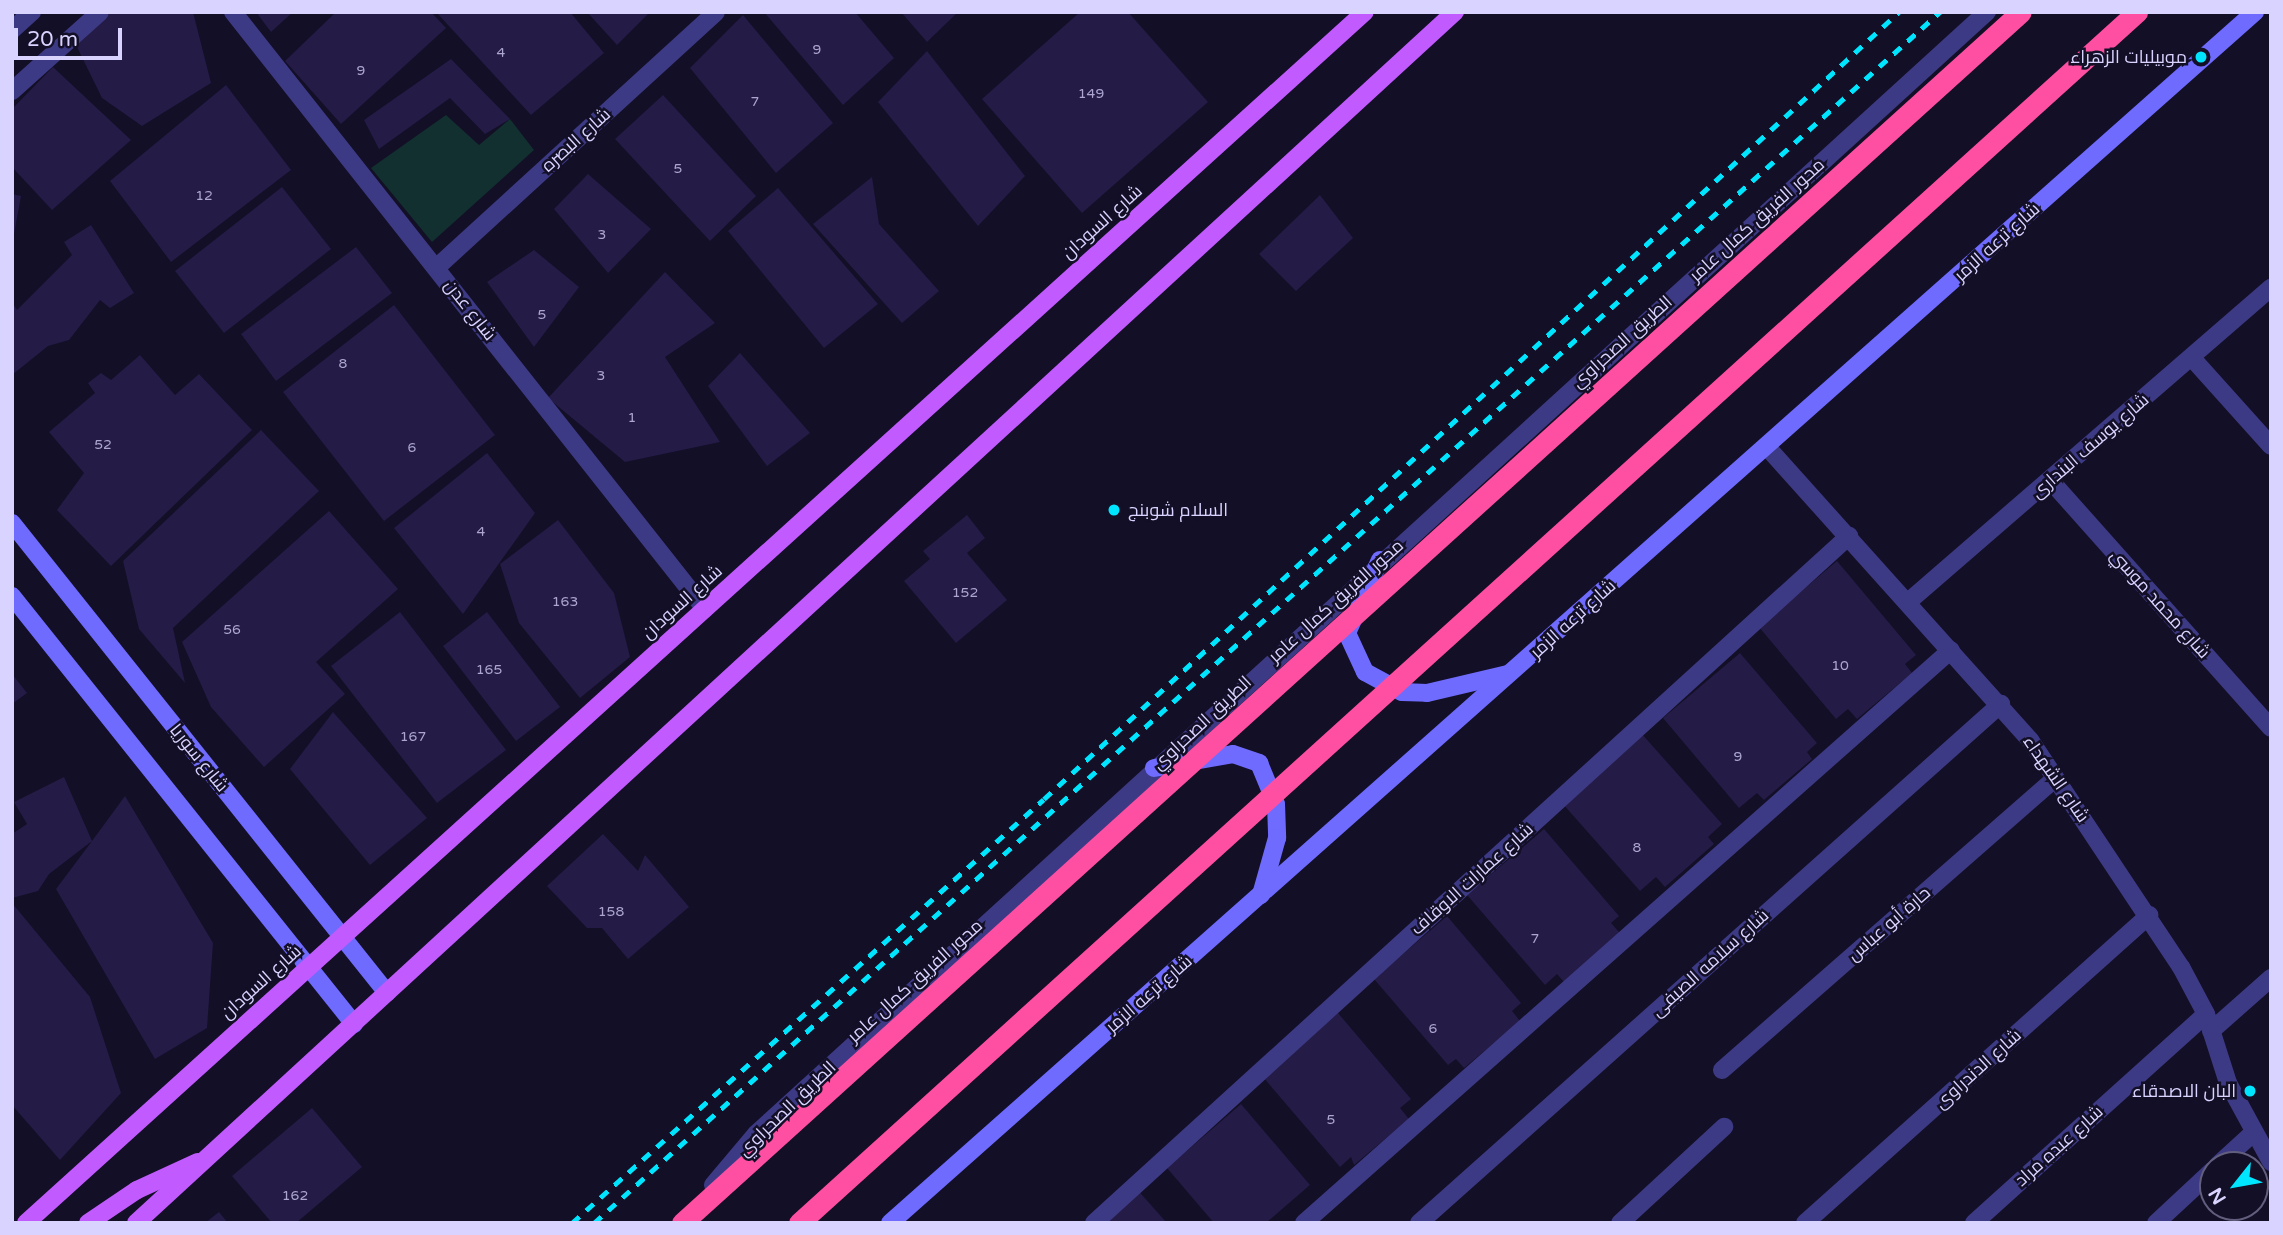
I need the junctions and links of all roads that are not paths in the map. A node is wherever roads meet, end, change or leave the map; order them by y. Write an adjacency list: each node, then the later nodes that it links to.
1 (32, 12): 11 (street)
2 (100, 12): 12 (street)
3 (233, 12): 13 (street, شارع عدن)
4 (716, 12): 13 (street, شارع البصره)
5 (1365, 12): 24 (main road, شارع السودان)
6 (1455, 12): 36 (main road)
7 (1987, 12): 21 (street, الطريق الصحراوي)
8 (2021, 12): 49 (highway, محور الفريق كمال عامر, bridge)
9 (2137, 12): 50 (highway, bridge)
10 (2255, 12): 17 (street, شارع ترعه الزمر)
11 (12, 30)
12 (12, 91)
13 (436, 268): 24 (street, شارع عدن)
14 (2271, 288): 15 (street, شارع يوسف البندارى)
15 (2192, 358): 16 (street); 18 (street, شارع يوسف البندارى)
16 (2271, 446)
17 (1767, 447): 20 (street, شارع الشهداء); 26 (street, شارع ترعه الزمر)
18 (2050, 480): 23 (street, شارع يوسف البندارى); 28 (street, شارع محمد موسي)
19 (12, 523): 33 (street, شارع سوريا)
20 (1849, 536): 23 (street, شارع الشهداء); 52 (street, شارع عمارات الاوقاف)
21 (1380, 560): 26 (street); 29 (street, الطريق الصحراوي)
22 (12, 596): 34 (street)
23 (1908, 602): 25 (street, شارع الشهداء)
24 (705, 609): 33 (main road, شارع السودان)
25 (1951, 650): 27 (street, شارع الشهداء); 53 (street)
26 (1512, 673): 31 (street, شارع ترعه الزمر)
27 (2001, 704): 30 (street, شارع الشهداء); 54 (street, شارع سلامه الصيفى)
28 (2271, 728)
29 (1153, 768): 31 (street); 49 (street, الطريق الصحراوي)
30 (2055, 778): 32 (street, شارع الشهداء); 39 (street, حارة أبو عباس)
31 (1261, 895): 51 (street, شارع ترعه الزمر)
32 (2151, 915): 37 (street, شارع الشهداء); 56 (street, شارع الدندراوى)
33 (342, 937): 34 (main road, شارع السودان); 36 (street, شارع سوريا)
34 (309, 967): 38 (street); 46 (main road, شارع السودان)
35 (2271, 978): 37 (street, شارع عبده مراد)
36 (387, 993): 38 (main road)
37 (2209, 1022): 41 (street, شارع الشهداء); 57 (street, شارع عبده مراد)
38 (354, 1024): 43 (main road)
39 (1722, 1070)
40 (1724, 1127): 55 (street)
41 (2252, 1133): 42 (street); 44 (street, شارع الشهداء)
42 (2233, 1151)
43 (215, 1154): 47 (main road); 48 (main road)
44 (2271, 1162)
45 (2199, 1183): 58 (street)
46 (26, 1223)
47 (88, 1223)
48 (136, 1223)
49 (681, 1223)
50 (799, 1223)
51 (890, 1223)
52 (1094, 1223)
53 (1304, 1223)
54 (1419, 1223)
55 (1620, 1223)
56 (1805, 1223)
57 (1974, 1223)
58 (2156, 1223)

